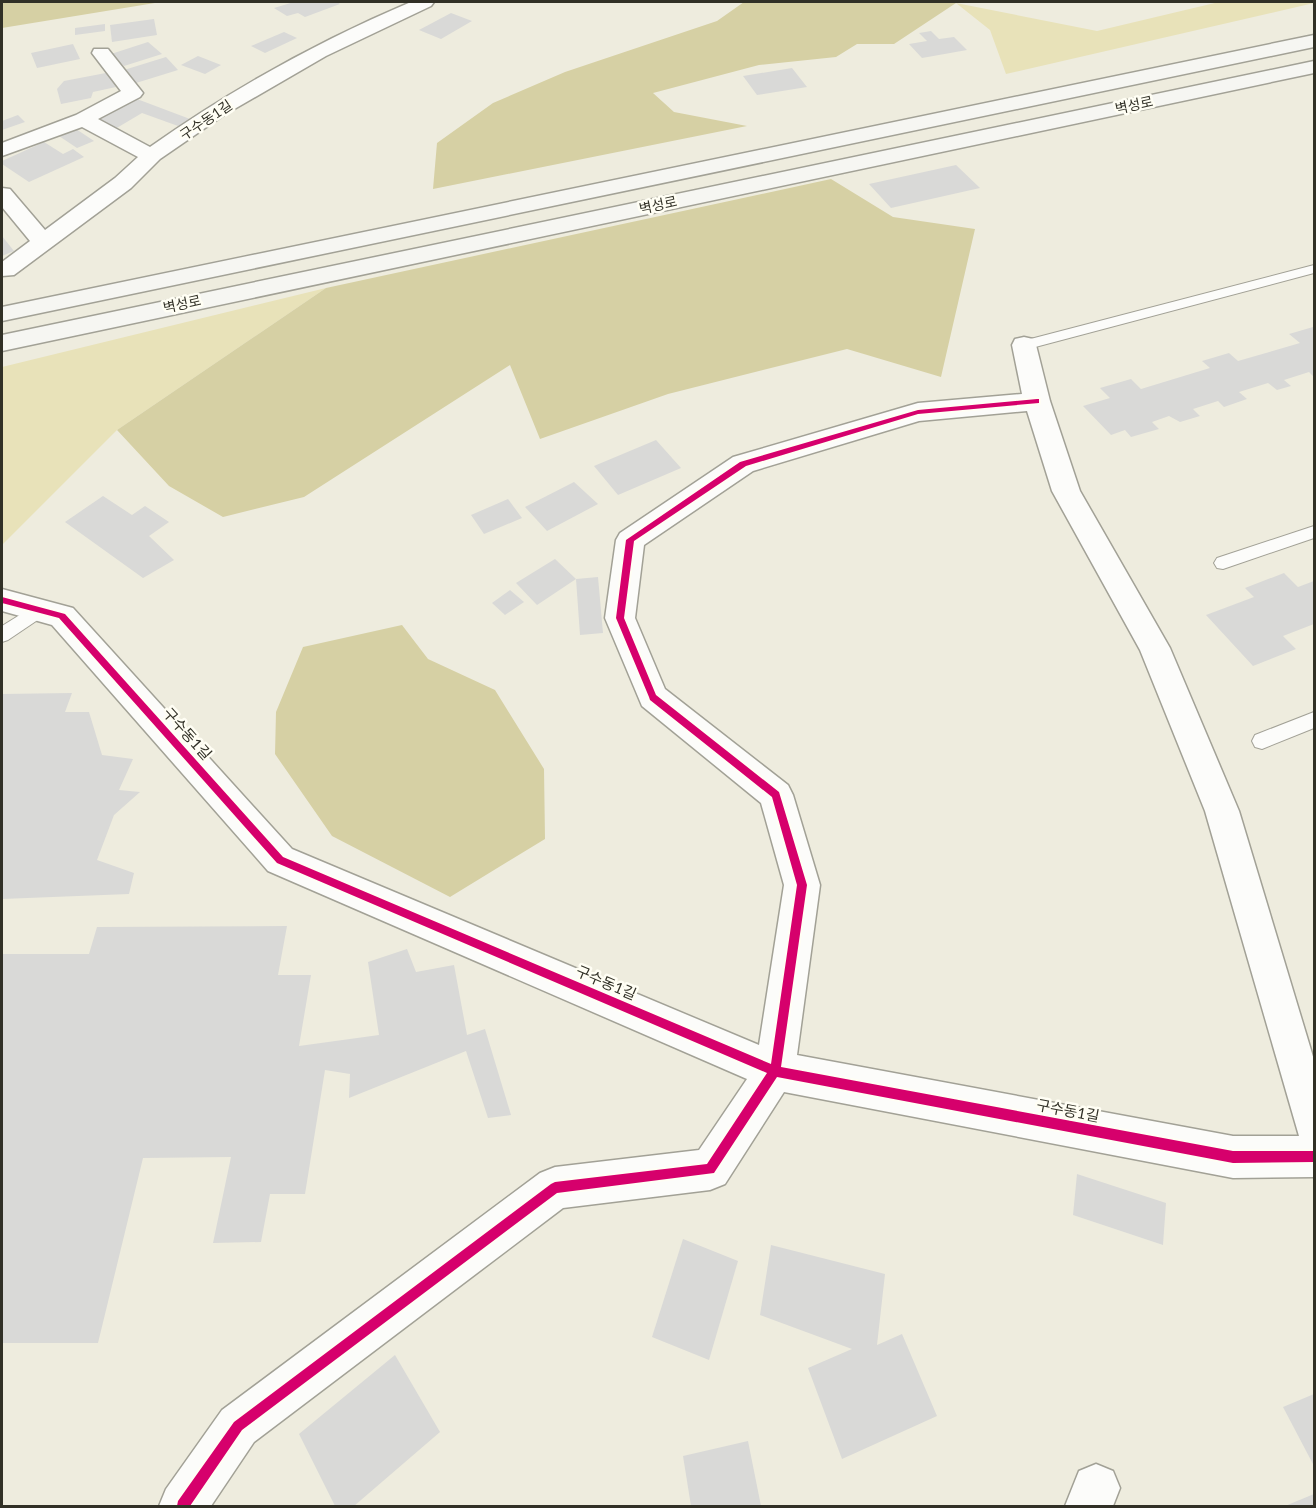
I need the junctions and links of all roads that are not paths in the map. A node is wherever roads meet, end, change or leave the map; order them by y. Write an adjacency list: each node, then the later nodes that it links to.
1 (425, 2): 11 (street, 구수동1길)
2 (1314, 24): 7 (main road)
3 (1314, 41): 7 (main road, 벽성로)
4 (101, 53): 9 (street)
5 (1314, 67): 8 (main road, 벽성로)
6 (1314, 80): 8 (main road)
7 (1074, 91): 16 (main road, 벽성로)
8 (1145, 103): 17 (main road, 벽성로)
9 (83, 119): 10 (street); 11 (street)
10 (2, 150)
11 (151, 156): 13 (street, 구수동1길)
12 (2, 194): 13 (street)
13 (42, 241): 15 (street, 구수동1길)
14 (1314, 269): 18 (lane)
15 (6, 270)
16 (2, 314)
17 (2, 343)
18 (1024, 345): 19 (street)
19 (1037, 401): 27 (street); 28 (street)
20 (1314, 532): 21 (lane)
21 (1223, 563)
22 (2, 600): 23 (street, 구수동1길)
23 (39, 610): 24 (lane); 27 (street, 구수동1길)
24 (2, 636)
25 (1314, 720): 26 (lane)
26 (1262, 741)
27 (775, 1071): 29 (street, 구수동1길); 30 (street)
28 (1314, 1125)
29 (1314, 1157)
30 (183, 1506)

